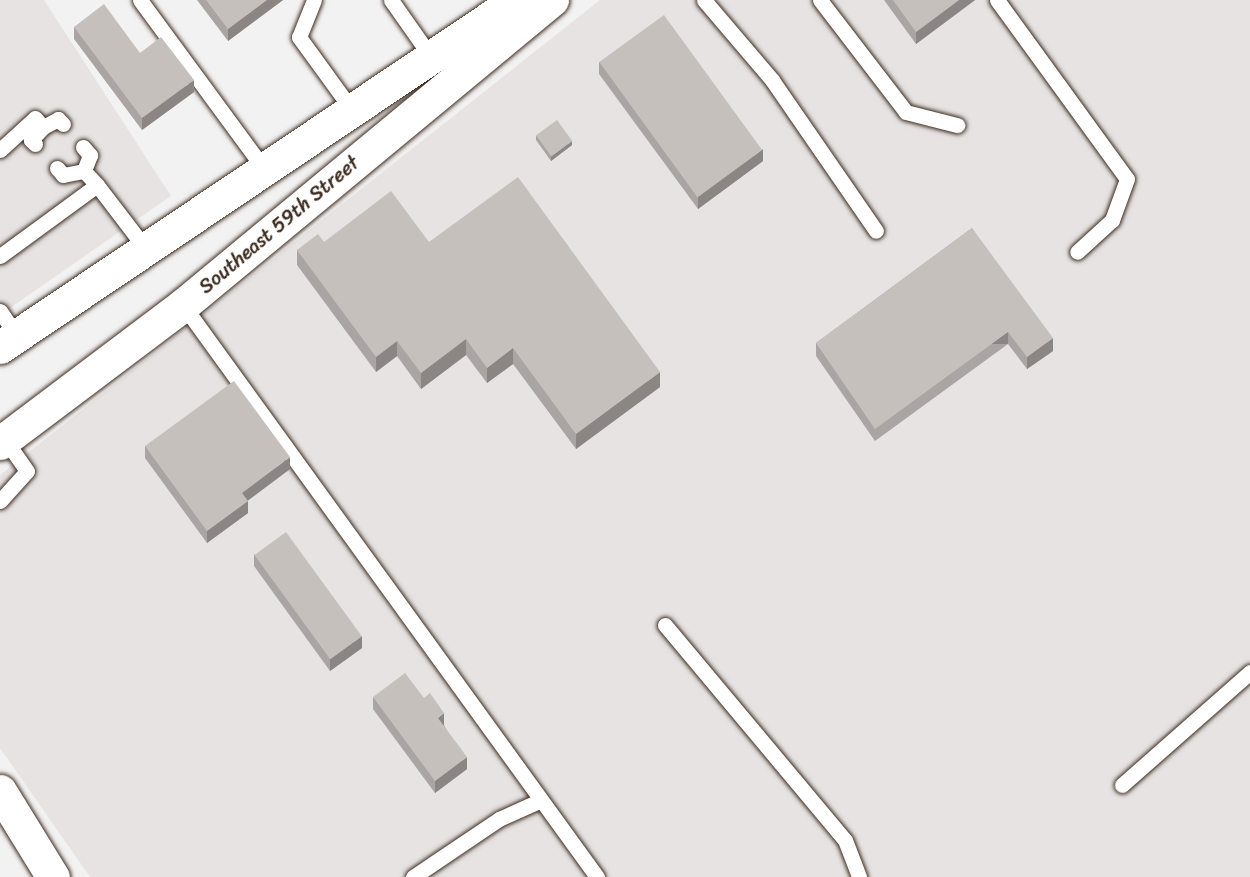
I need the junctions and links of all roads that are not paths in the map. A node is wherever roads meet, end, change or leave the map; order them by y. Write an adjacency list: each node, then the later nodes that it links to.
1 (140, 0): 18 (lane)
2 (314, 0): 10 (lane)
3 (391, 0): 9 (lane)
4 (552, 0): 25 (main road, Southeast 59th Street)
5 (704, 0): 21 (lane)
6 (820, 0): 12 (lane)
7 (997, 0): 23 (lane)
8 (508, 2): 9 (main road)
9 (431, 57): 10 (main road)
10 (352, 110): 18 (main road)
11 (63, 124): 13 (lane)
12 (957, 125)
13 (43, 127): 14 (lane); 16 (lane)
14 (35, 144)
15 (83, 147): 19 (lane)
16 (0, 150)
17 (57, 168): 19 (lane)
18 (264, 170): 22 (main road)
19 (84, 171): 20 (lane)
20 (97, 185): 22 (lane); 24 (lane)
21 (876, 231)
22 (146, 249): 26 (main road)
23 (1077, 252)
24 (0, 256)
25 (183, 305): 27 (main road, Southeast 59th Street); 33 (lane)
26 (6, 331)
27 (3, 441): 28 (lane)
28 (0, 501)
29 (665, 625): 37 (lane)
30 (1250, 672): 31 (lane)
31 (1122, 784)
32 (0, 791): 34 (main road)
33 (541, 800): 35 (lane); 36 (lane)
34 (52, 877)
35 (413, 877)
36 (597, 877)
37 (859, 877)

